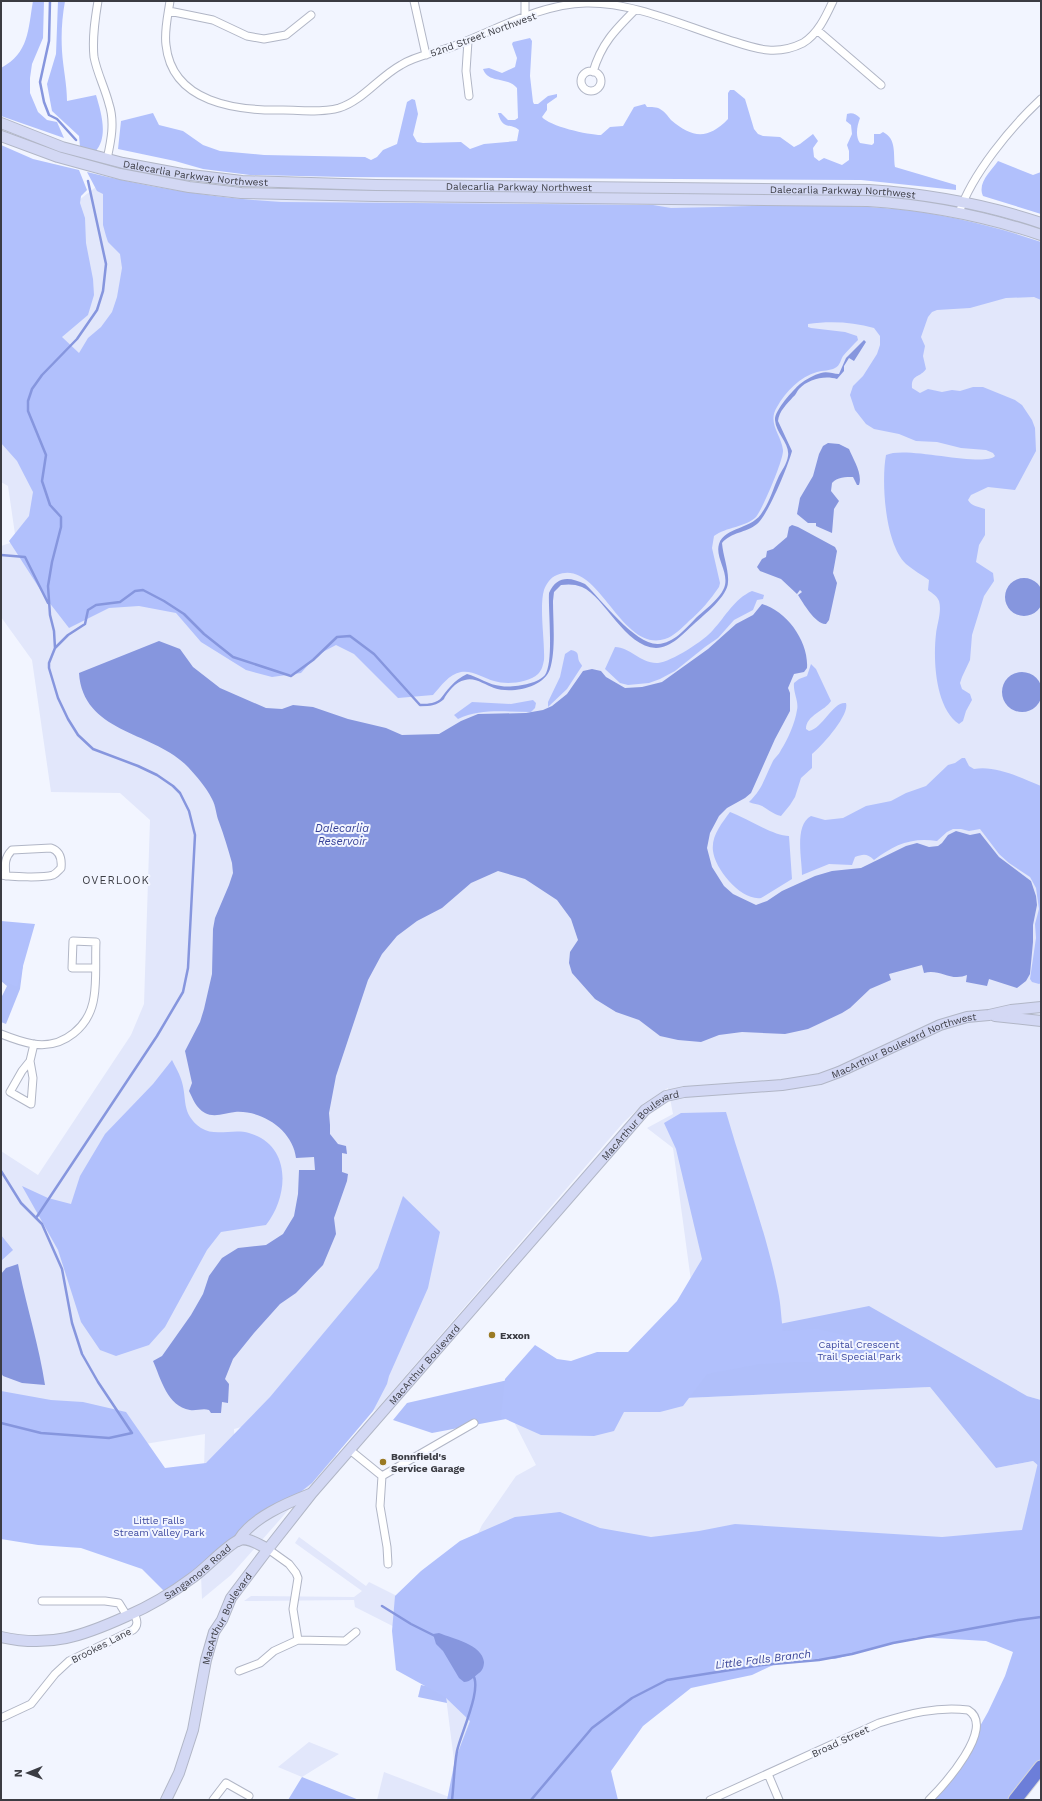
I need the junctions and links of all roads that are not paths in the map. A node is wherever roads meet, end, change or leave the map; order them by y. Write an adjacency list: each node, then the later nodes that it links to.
1 (98, 1): 19 (street)
2 (170, 1): 7 (street, 52nd Street Northwest)
3 (414, 1): 12 (street)
4 (525, 1): 9 (street)
5 (833, 1): 10 (street, 52nd Street Northwest)
6 (635, 10): 9 (street, 52nd Street Northwest); 10 (street, 52nd Street Northwest); 13 (street)
7 (169, 11): 8 (street); 12 (street, 52nd Street Northwest)
8 (311, 15)
9 (526, 18): 11 (street, 52nd Street Northwest)
10 (817, 30): 14 (street)
11 (468, 41): 12 (street, 52nd Street Northwest); 15 (street)
12 (426, 55)
13 (593, 72)
14 (881, 85)
15 (469, 96)
16 (1040, 100): 20 (street)
17 (1, 123): 19 (main road, Dalecarlia Parkway Northwest)
18 (1, 136): 21 (main road, Dalecarlia Parkway Northwest)
19 (108, 159): 20 (main road, Dalecarlia Parkway Northwest)
20 (962, 202): 21 (street); 22 (main road, Dalecarlia Parkway Northwest)
21 (959, 213): 23 (main road, Dalecarlia Parkway Northwest)
22 (1041, 223)
23 (1041, 235)
24 (3, 875): 24 (street)
25 (94, 968): 25 (street); 30 (street)
26 (1041, 1007): 27 (main road, MacArthur Boulevard Northwest)
27 (989, 1016): 28 (main road, MacArthur Boulevard Northwest); 32 (main road, MacArthur Boulevard Northwest)
28 (1041, 1021)
29 (1, 1034): 30 (street)
30 (34, 1044): 31 (street)
31 (30, 1061): 31 (street)
32 (820, 1078): 34 (main road, MacArthur Boulevard)
33 (474, 1423): 35 (street)
34 (350, 1450): 35 (street); 36 (main road, MacArthur Boulevard)
35 (382, 1476): 39 (street)
36 (310, 1494): 37 (main road); 38 (main road, MacArthur Boulevard)
37 (238, 1541): 38 (main road, Sangamore Road); 41 (main road, Sangamore Road)
38 (268, 1549): 44 (street); 49 (main road, MacArthur Boulevard)
39 (388, 1564)
40 (42, 1602): 41 (street)
41 (131, 1615): 43 (main road, Sangamore Road); 46 (street, Brookes Lane)
42 (356, 1632): 44 (street)
43 (1, 1637)
44 (298, 1640): 45 (street)
45 (239, 1672)
46 (1, 1718)
47 (1041, 1767): 57 (highway)
48 (768, 1774): 54 (street, Broad Street); 55 (street); 56 (street, Broad Street)
49 (172, 1787): 51 (main road, MacArthur Boulevard); 52 (street)
50 (249, 1796): 53 (street)
51 (166, 1800)
52 (172, 1800)
53 (213, 1800)
54 (710, 1800)
55 (779, 1800)
56 (929, 1800)
57 (1015, 1800)

